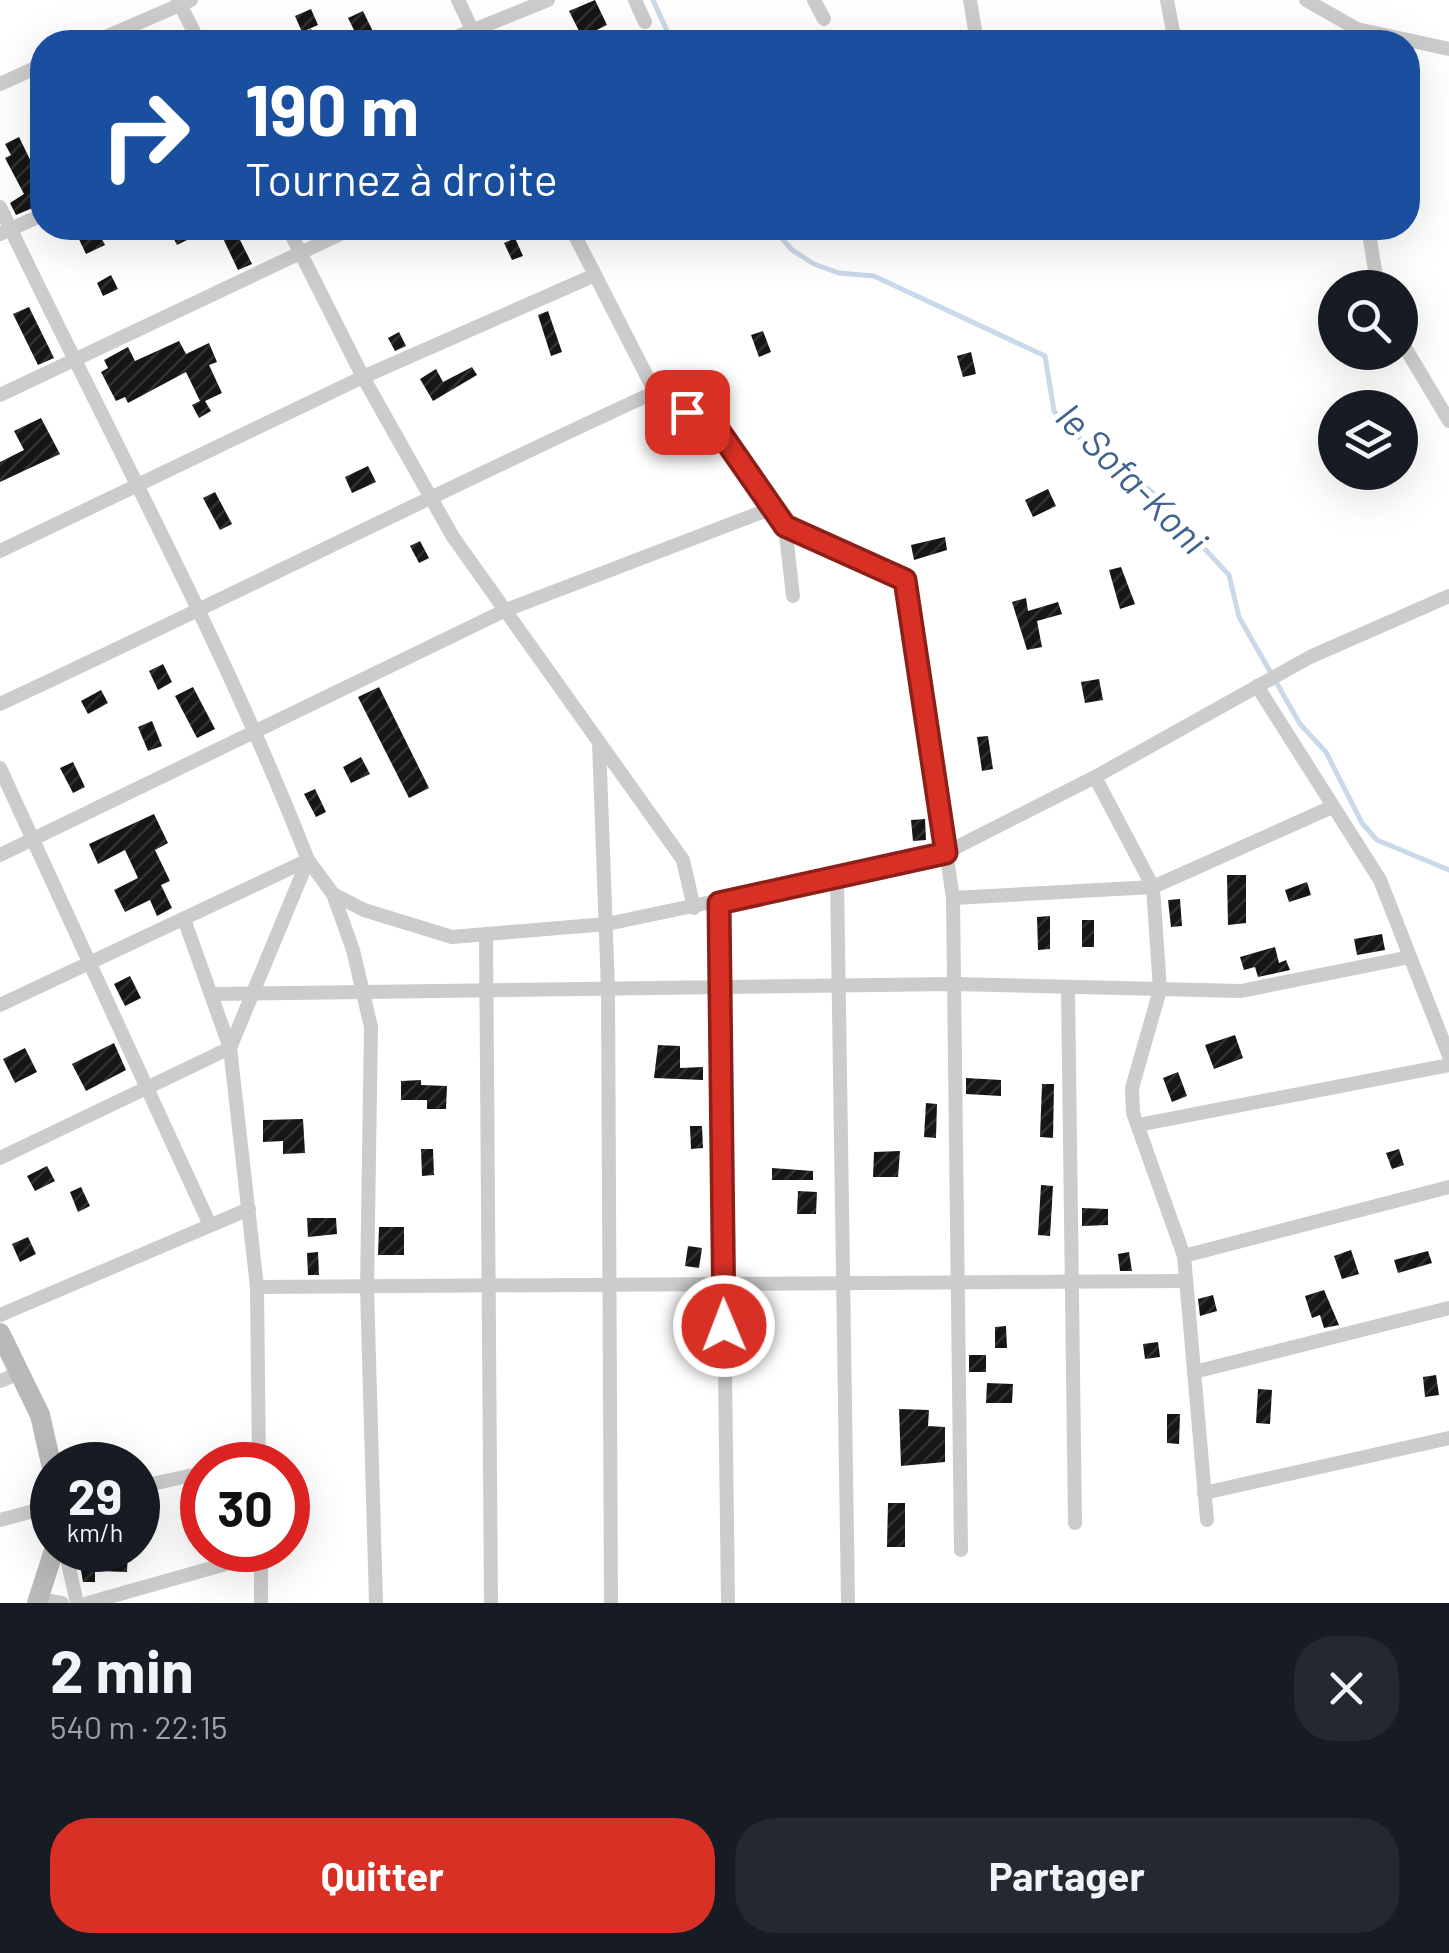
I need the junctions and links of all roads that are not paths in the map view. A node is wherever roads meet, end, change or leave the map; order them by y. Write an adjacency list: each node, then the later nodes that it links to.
1 (458, 0): 13 (street)
2 (548, 0): 14 (street)
3 (635, 0): 10 (street)
4 (814, 0): 9 (street)
5 (970, 0): 15 (street)
6 (1167, 0): 16 (street)
7 (1306, 0): 17 (street)
8 (183, 2): 11 (street); 12 (street)
9 (824, 19)
10 (646, 22)
11 (121, 30)
12 (194, 30)
13 (472, 30)
14 (487, 30)
15 (975, 30)
16 (1173, 30)
17 (1347, 30)
18 (1420, 45): 19 (street)
19 (1449, 49)
20 (30, 70): 21 (street)
21 (0, 84)
22 (0, 207): 24 (street)
23 (30, 220): 24 (street)
24 (5, 231): 32 (street)
25 (294, 240): 29 (street)
26 (325, 240): 29 (street)
27 (577, 240): 31 (street)
28 (1370, 240): 30 (street)
29 (300, 251): 32 (street); 34 (street)
30 (1375, 270)
31 (595, 275): 34 (street); 35 (street)
32 (77, 358): 36 (street); 38 (street)
33 (1418, 369): 37 (street)
34 (362, 376): 38 (street); 39 (street)
35 (655, 392): 39 (street); 40 (street)
36 (0, 394)
37 (1449, 420)
38 (136, 486): 42 (street); 45 (street)
39 (428, 496): 45 (street); 46 (street)
40 (770, 510): 41 (street); 46 (street)
41 (785, 526): 43 (street); 55 (street)
42 (0, 551)
43 (793, 596)
44 (1449, 596): 47 (street)
45 (201, 610): 48 (street); 49 (street)
46 (506, 610): 49 (street); 50 (street)
47 (1260, 684): 52 (street); 53 (street)
48 (0, 704)
49 (256, 727): 54 (street); 57 (street)
50 (600, 742): 63 (street); 65 (street)
51 (0, 768): 54 (street)
52 (1094, 777): 55 (street); 59 (street)
53 (1332, 807): 59 (street); 67 (street)
54 (34, 839): 56 (street); 68 (street)
55 (946, 853): 58 (street); 61 (street)
56 (0, 855)
57 (308, 860): 60 (street); 64 (street); 78 (street)
58 (837, 876): 62 (street); 70 (street)
59 (1153, 887): 61 (street); 74 (street)
60 (333, 894): 66 (street); 76 (street)
61 (954, 898): 69 (street)
62 (719, 903): 63 (street); 71 (street)
63 (694, 908): 65 (street)
64 (184, 919): 68 (street); 77 (street)
65 (607, 924): 66 (street); 73 (street)
66 (486, 936): 75 (street)
67 (1410, 957): 74 (street); 81 (street)
68 (92, 962): 79 (street); 83 (street)
69 (953, 984): 70 (street); 72 (street); 92 (street)
70 (839, 987): 71 (street); 94 (street)
71 (720, 988): 73 (street); 93 (street)
72 (1068, 988): 74 (street); 91 (street)
73 (608, 989): 75 (street); 96 (street)
74 (1160, 990): 84 (street)
75 (486, 991): 76 (street); 98 (street)
76 (364, 992): 78 (street); 97 (street)
77 (211, 994): 78 (street); 80 (street)
78 (253, 994): 80 (street)
79 (0, 1004)
80 (230, 1048): 83 (street); 87 (street)
81 (1449, 1056)
82 (1449, 1065): 84 (street)
83 (149, 1087): 85 (street); 88 (street)
84 (1138, 1125): 89 (street)
85 (0, 1158)
86 (1449, 1187): 89 (street)
87 (249, 1209): 88 (street); 95 (street)
88 (210, 1225): 100 (street)
89 (1184, 1256): 90 (street)
90 (1186, 1281): 91 (street); 102 (street)
91 (1072, 1283): 92 (street); 111 (street)
92 (956, 1285): 94 (street); 112 (street)
93 (723, 1286): 94 (street); 96 (street); 125 (street)
94 (843, 1286): 126 (street)
95 (257, 1287): 97 (street); 106 (street)
96 (612, 1287): 98 (street); 124 (street)
97 (368, 1288): 98 (street); 122 (street)
98 (488, 1288): 123 (street)
99 (1449, 1308): 102 (street)
100 (0, 1315)
101 (0, 1333): 103 (street)
102 (1194, 1372): 107 (street)
103 (10, 1377): 105 (street)
104 (1449, 1438): 107 (street)
105 (46, 1442)
106 (259, 1442)
107 (1204, 1492): 110 (street)
108 (30, 1512): 109 (street)
109 (0, 1520)
110 (1206, 1520)
111 (1075, 1523)
112 (961, 1550)
113 (47, 1572): 117 (street)
114 (70, 1572): 119 (street)
115 (193, 1572): 120 (street)
116 (261, 1572): 121 (street)
117 (38, 1601): 118 (street)
118 (62, 1603)
119 (77, 1603)
120 (88, 1603)
121 (261, 1603)
122 (376, 1603)
123 (491, 1603)
124 (611, 1603)
125 (728, 1603)
126 (848, 1603)

